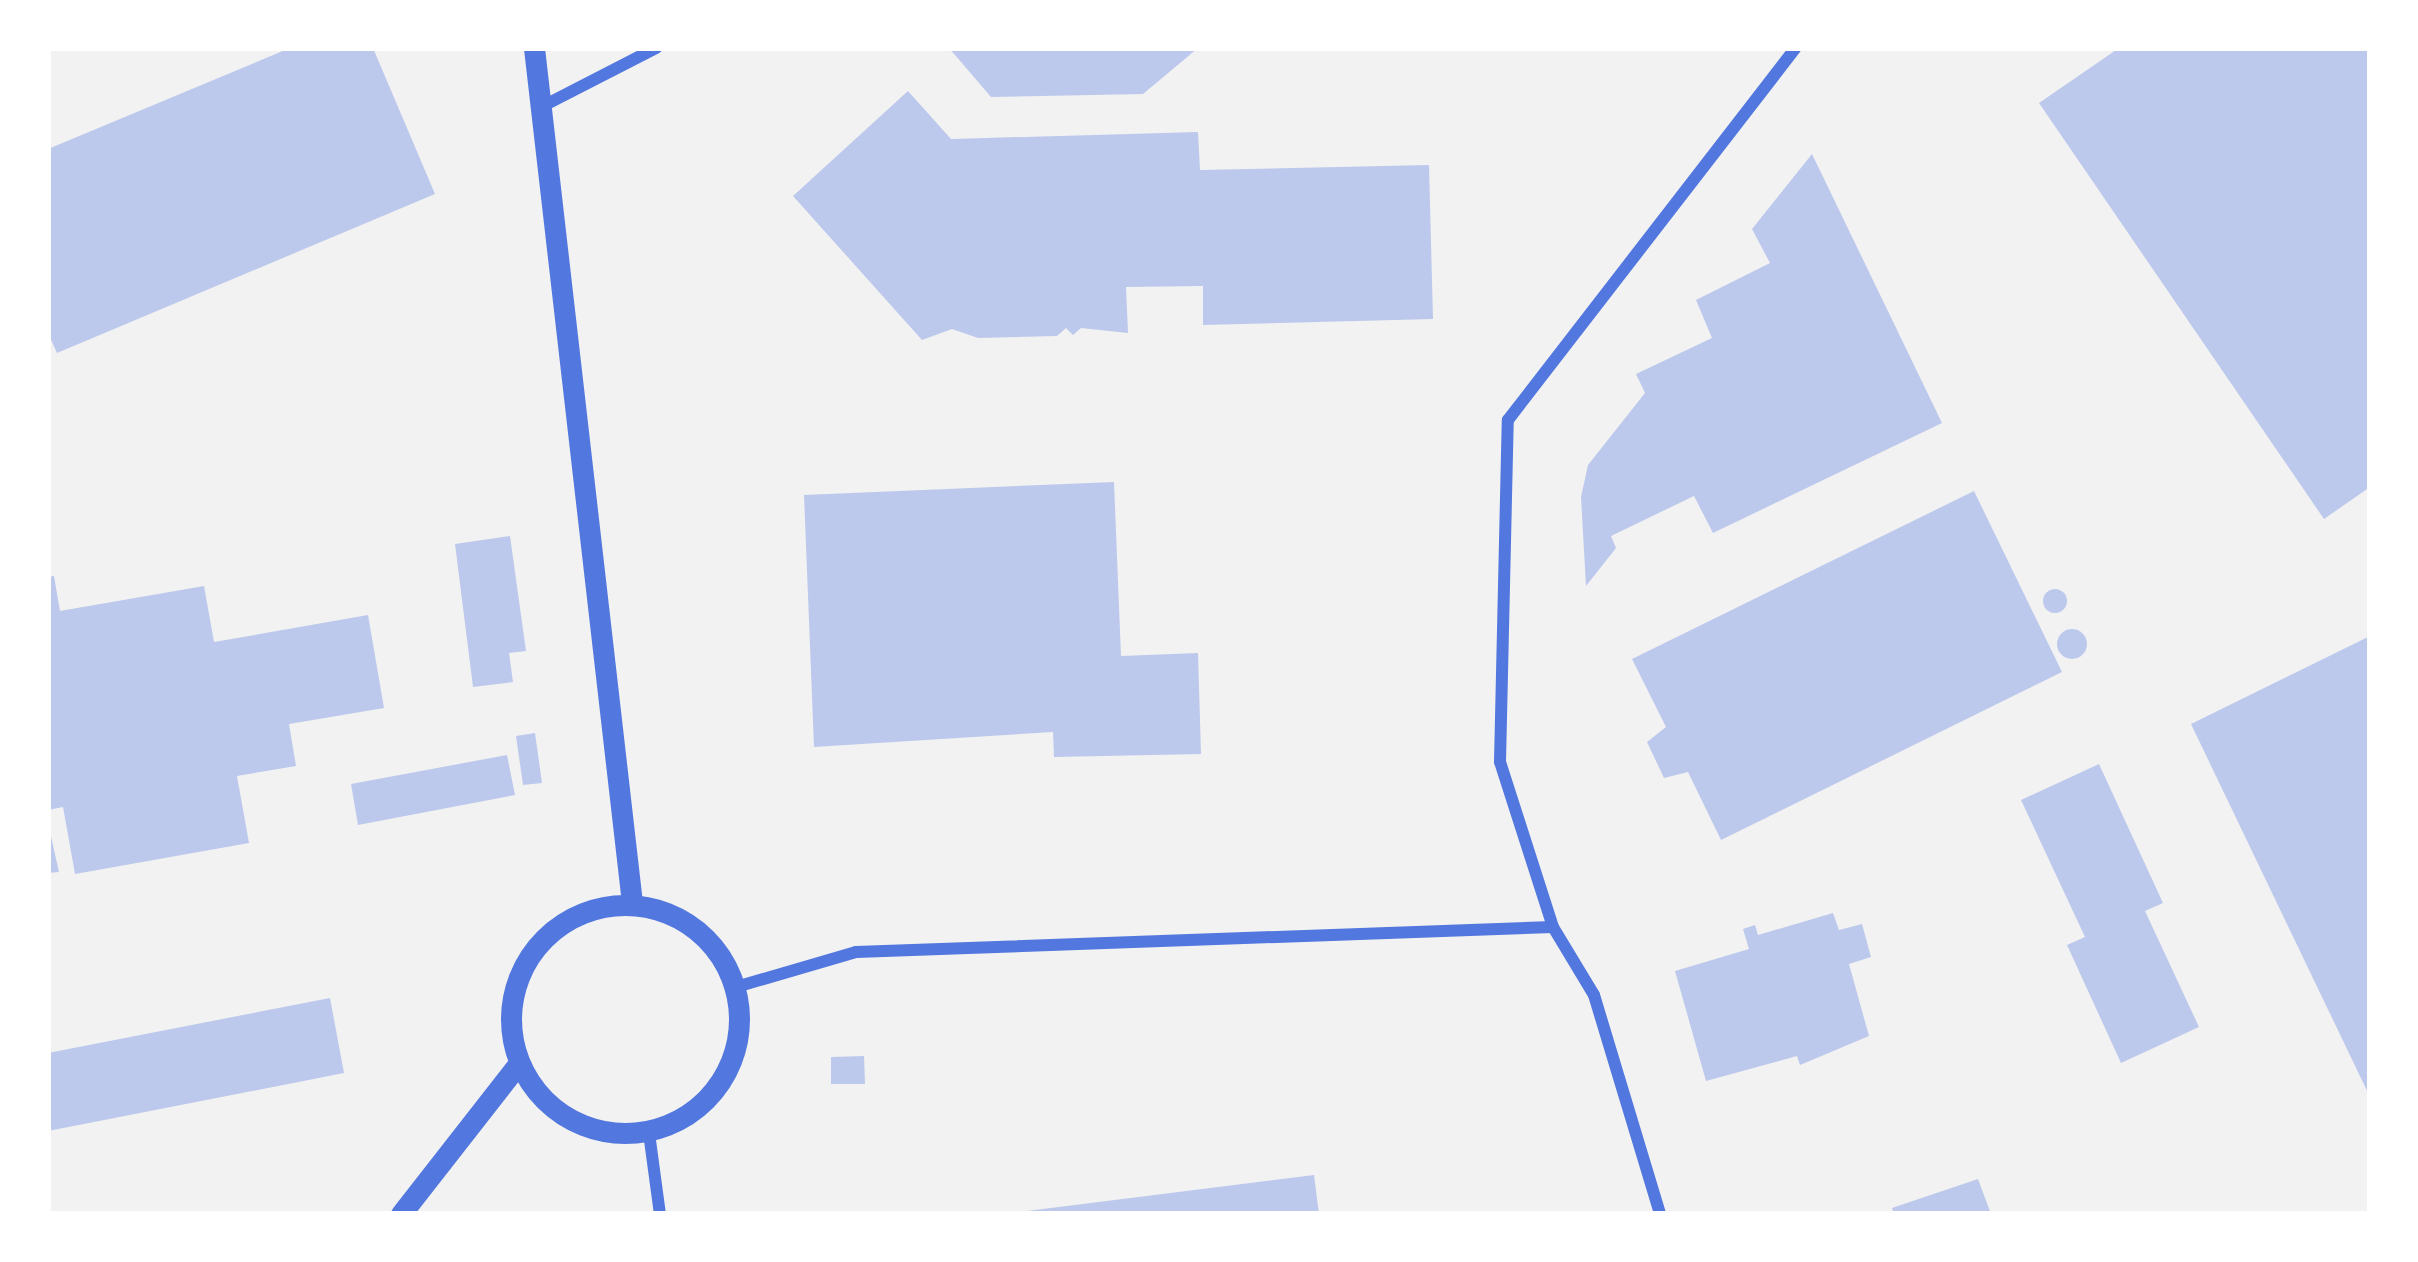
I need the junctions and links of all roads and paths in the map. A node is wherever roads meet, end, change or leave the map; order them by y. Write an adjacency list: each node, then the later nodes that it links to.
1 (534, 48): 4 (street)
2 (656, 48): 4 (street)
3 (1796, 48): 6 (street)
4 (545, 104): 5 (street)
5 (632, 904): 7 (street); 8 (street)
6 (1553, 927): 7 (street); 12 (street)
7 (736, 987): 9 (street)
8 (518, 1064): 9 (street); 10 (street)
9 (649, 1133): 11 (street)
10 (401, 1214)
11 (660, 1214)
12 (1660, 1214)

